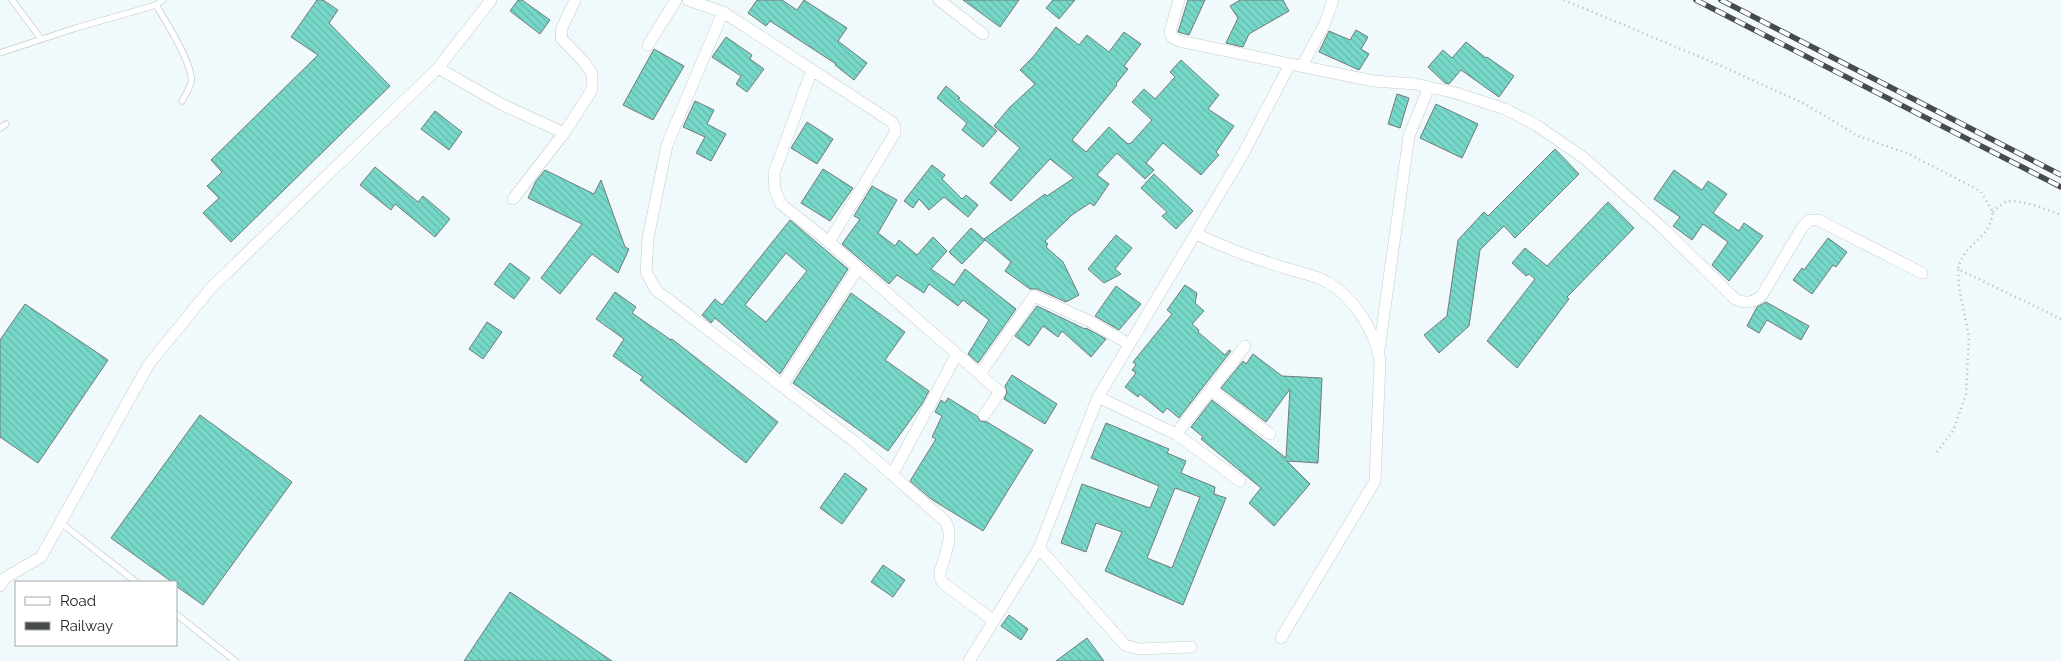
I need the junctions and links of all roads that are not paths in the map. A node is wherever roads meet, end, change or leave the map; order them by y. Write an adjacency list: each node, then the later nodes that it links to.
1 (12, 0): 13 (lane)
2 (163, 0): 10 (lane)
3 (492, 0): 18 (street)
4 (575, 0): 24 (street)
5 (676, 0): 14 (street)
6 (688, 0): 11 (street)
7 (939, 0): 12 (street)
8 (1179, 0): 16 (street)
9 (1333, 0): 17 (street)
10 (156, 5): 13 (lane); 21 (lane)
11 (723, 12): 19 (street); 35 (street)
12 (983, 34)
13 (41, 39): 15 (lane)
14 (648, 45)
15 (0, 53)
16 (1290, 64): 17 (street); 26 (street)
17 (1302, 66): 20 (street)
18 (438, 68): 24 (street); 43 (street)
19 (812, 70): 27 (street); 27 (street)
20 (1429, 87): 29 (street); 32 (street)
21 (182, 101)
22 (6, 124): 23 (lane)
23 (0, 128)
24 (564, 133): 25 (street)
25 (512, 199)
26 (1196, 234): 30 (street); 32 (street)
27 (829, 242): 28 (street)
28 (858, 268): 33 (street); 35 (street)
29 (1922, 273)
30 (1130, 344): 34 (street); 37 (street)
31 (1245, 346): 36 (street)
32 (1378, 352): 49 (street)
33 (957, 354): 34 (street); 41 (street)
34 (980, 374): 38 (street)
35 (782, 386): 41 (street)
36 (1212, 391): 39 (street); 40 (street)
37 (1098, 396): 39 (street); 44 (street)
38 (984, 415)
39 (1176, 434): 42 (street)
40 (1270, 434)
41 (892, 475): 48 (street)
42 (1240, 481)
43 (61, 523): 45 (lane); 46 (street)
44 (1039, 548): 48 (street); 50 (street)
45 (135, 581)
46 (0, 586)
47 (178, 616): 51 (lane)
48 (994, 621): 52 (street)
49 (1281, 638)
50 (1191, 647)
51 (235, 661)
52 (969, 661)

